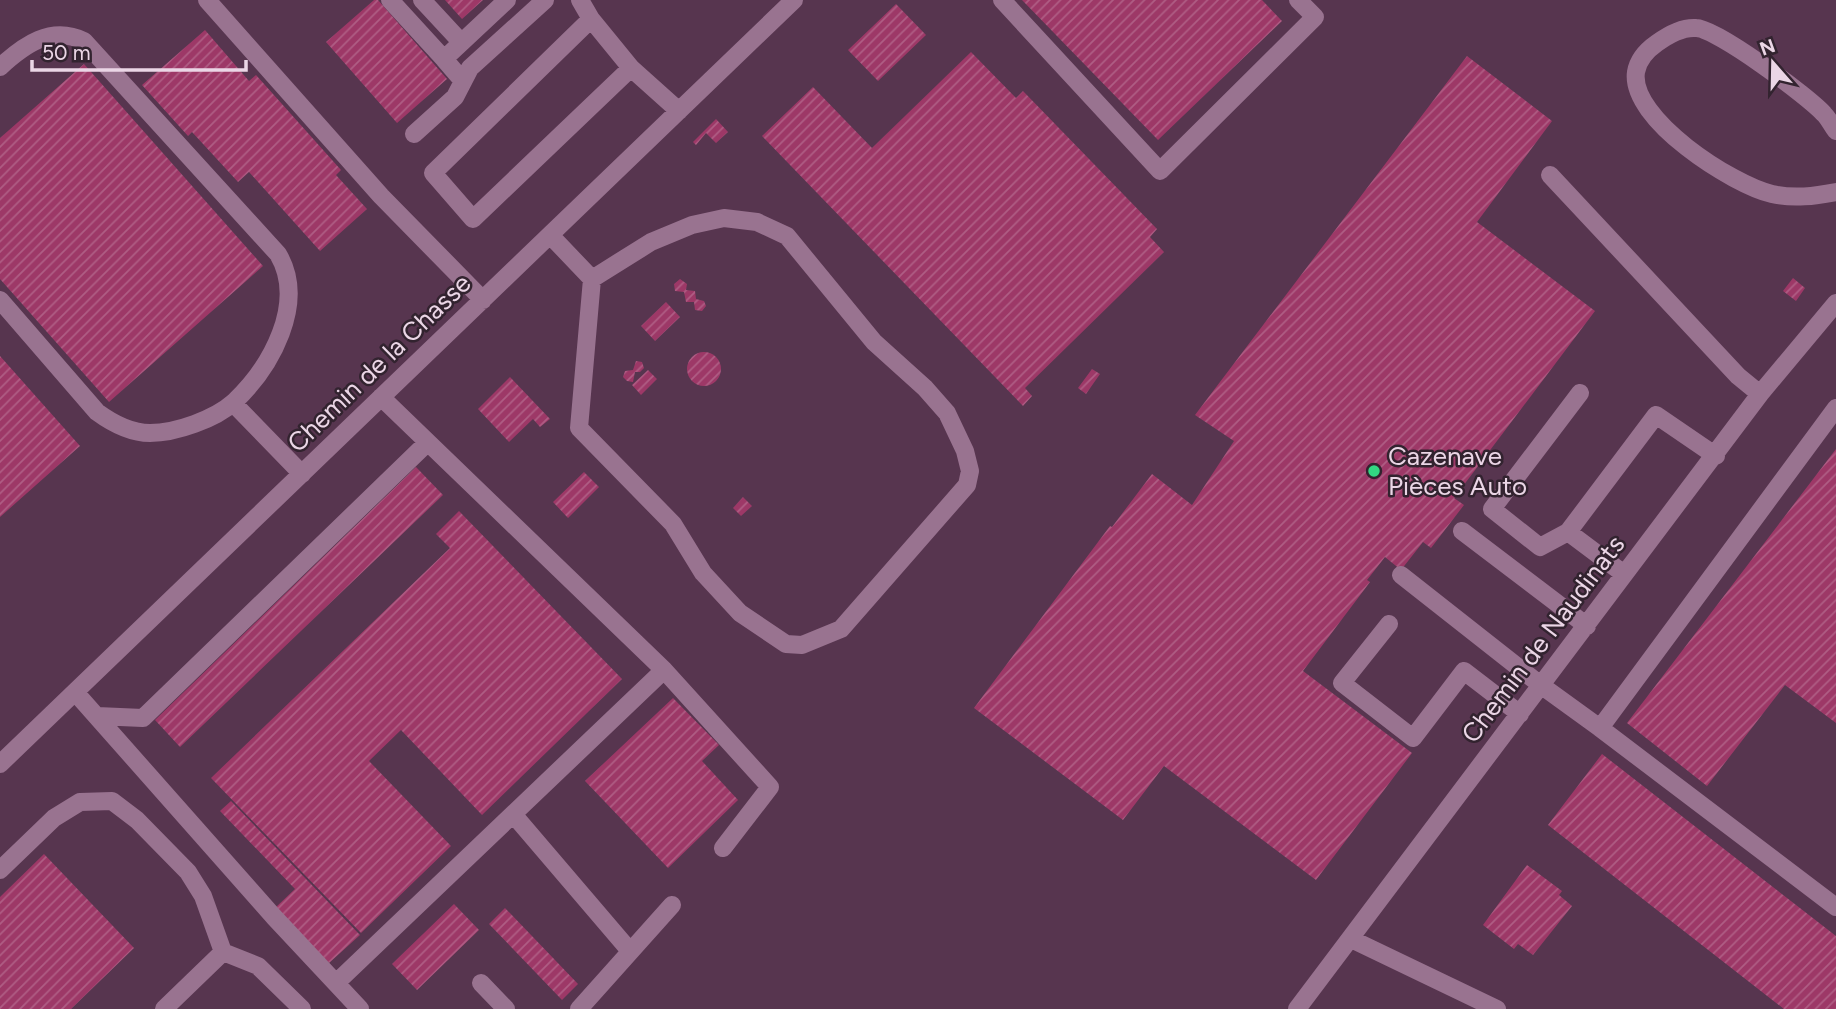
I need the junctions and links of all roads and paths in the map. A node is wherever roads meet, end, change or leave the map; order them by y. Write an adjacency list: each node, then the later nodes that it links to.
1 (207, 0): 24 (street)
2 (390, 0): 12 (street)
3 (422, 0): 11 (street)
4 (508, 0): 11 (street)
5 (545, 0): 15 (street)
6 (580, 0): 10 (street)
7 (794, 0): 16 (street, Chemin de la Chasse)
8 (1002, 0): 9 (street)
9 (1298, 0)
10 (591, 19): 14 (street); 14 (street)
11 (461, 42): 12 (street)
12 (444, 59): 15 (street)
13 (0, 67): 29 (street)
14 (631, 68): 16 (street)
15 (463, 81): 18 (street)
16 (679, 111): 21 (street, Chemin de la Chasse)
17 (1836, 131): 20 (street)
18 (414, 134)
19 (1550, 175): 27 (street)
20 (1836, 192)
21 (550, 235): 22 (street); 24 (street, Chemin de la Chasse)
22 (592, 279): 22 (street)
23 (0, 300): 29 (street)
24 (483, 300): 28 (street, Chemin de la Chasse)
25 (1836, 303): 27 (street, Chemin de Naudinats)
26 (1580, 393): 35 (street)
27 (1760, 394): 32 (street, Chemin de Naudinats)
28 (381, 397): 31 (street); 33 (street, Chemin de la Chasse)
29 (233, 404): 33 (street)
30 (1836, 408): 45 (street)
31 (427, 443): 40 (street); 44 (street)
32 (1716, 456): 35 (street); 36 (street, Chemin de Naudinats)
33 (302, 474): 42 (street, Chemin de la Chasse)
34 (1462, 531): 39 (street)
35 (1568, 532): 36 (street)
36 (1623, 574): 39 (street, Chemin de Naudinats)
37 (1401, 575): 41 (street)
38 (1389, 624): 43 (street)
39 (1587, 626): 41 (street, Chemin de Naudinats)
40 (664, 670): 47 (street); 48 (street)
41 (1542, 686): 43 (street, Chemin de Naudinats); 45 (street)
42 (75, 692): 44 (street); 46 (street, Chemin de la Chasse)
43 (1520, 714): 52 (street, Chemin de Naudinats)
44 (97, 716): 55 (street)
45 (1600, 728): 51 (street)
46 (0, 764)
47 (513, 814): 54 (street); 55 (street)
48 (723, 848)
49 (0, 870): 53 (street)
50 (672, 905): 54 (street)
51 (1836, 907)
52 (1351, 939): 62 (street, Chemin de Naudinats); 63 (street)
53 (223, 951): 57 (street); 58 (street)
54 (630, 951): 61 (street)
55 (336, 983): 59 (street)
56 (481, 983): 60 (street)
57 (163, 1009)
58 (302, 1009)
59 (360, 1009)
60 (506, 1009)
61 (579, 1009)
62 (1297, 1009)
63 (1497, 1009)

